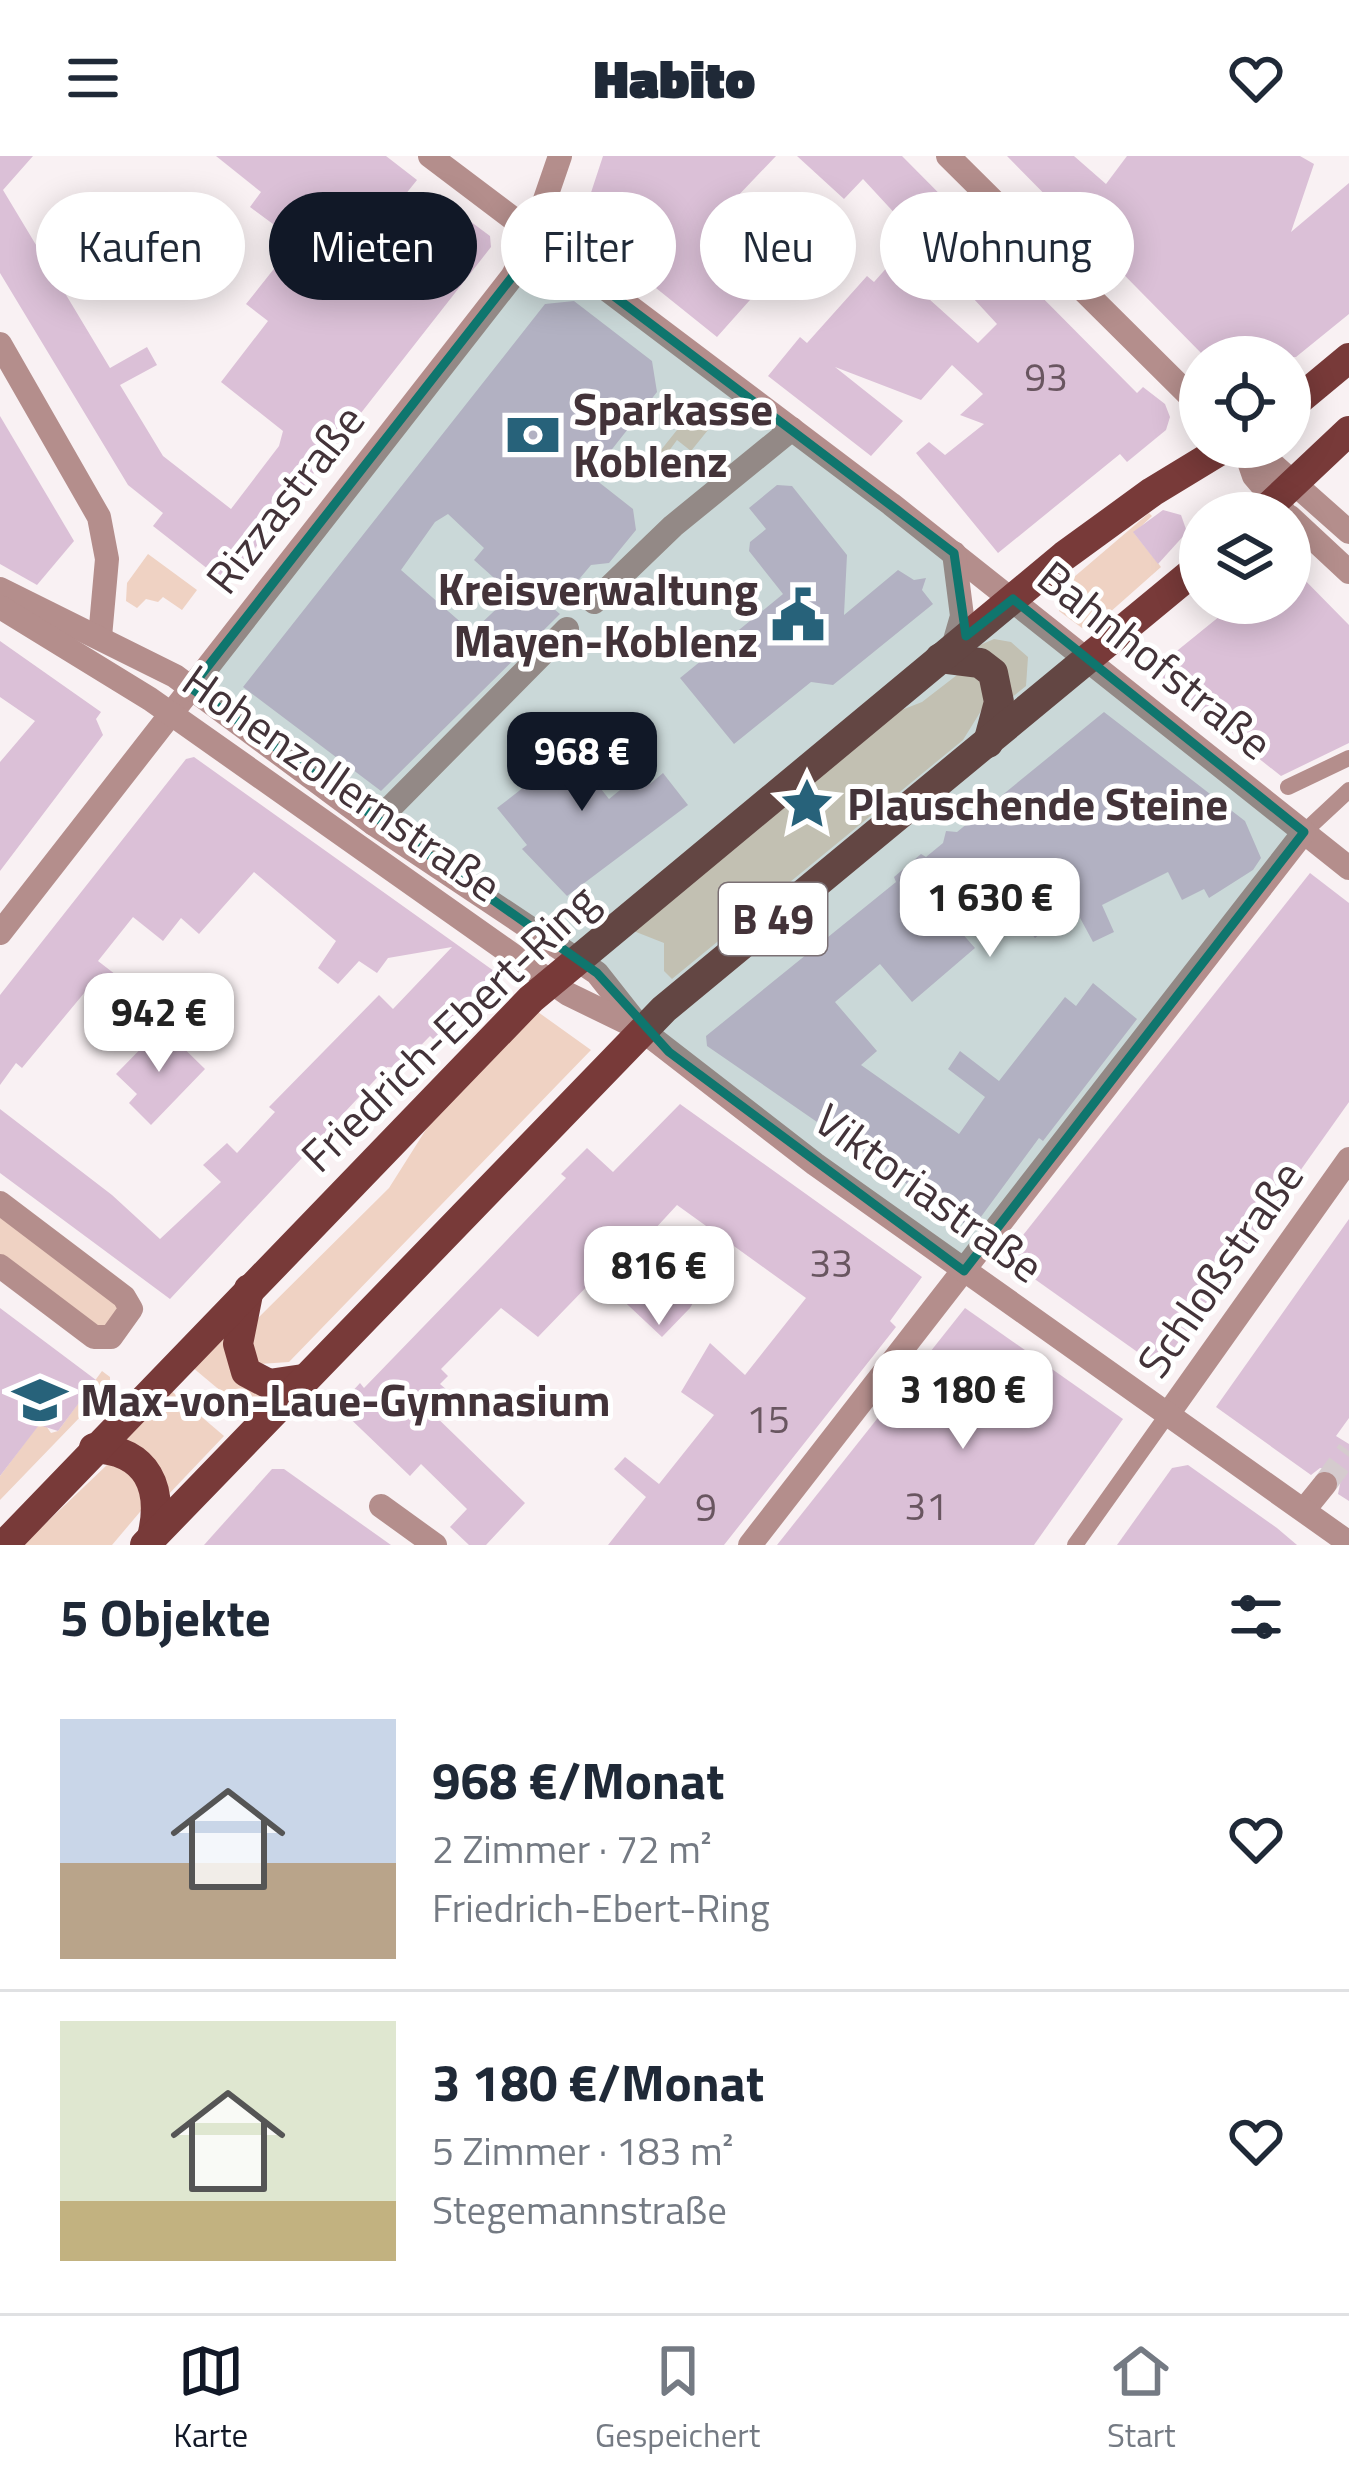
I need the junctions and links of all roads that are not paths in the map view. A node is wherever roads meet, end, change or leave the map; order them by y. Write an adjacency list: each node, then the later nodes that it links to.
1 (430, 156): 5 (street, Bahnhofstraße)
2 (560, 156): 4 (street, Rizzastraße)
3 (948, 156): 10 (street)
4 (548, 192)
5 (501, 210)
6 (501, 291): 30 (street, Rizzastraße)
7 (620, 300): 12 (street, Bahnhofstraße)
8 (0, 344): 27 (street)
9 (1349, 358): 11 (main road)
10 (1179, 385)
11 (1311, 390)
12 (792, 429): 19 (street, Bahnhofstraße); 24 (street)
13 (1349, 430): 15 (main road)
14 (1193, 468): 23 (main road, Friedrich-Ebert-Ring / B 49)
15 (1293, 492)
16 (1311, 517): 17 (street)
17 (1349, 532)
18 (1311, 535): 20 (street)
19 (954, 554): 23 (street, Bahnhofstraße); 28 (street, Bahnhofstraße)
20 (1349, 572)
21 (1179, 584): 29 (main road, B 49)
22 (0, 589): 27 (street, Hohenzollernstraße)
23 (1013, 599): 28 (main road, Friedrich-Ebert-Ring / B 49); 29 (street, Bahnhofstraße)
24 (594, 602)
25 (0, 607): 31 (street, Hohenzollernstraße)
26 (567, 629): 36 (street)
27 (100, 637): 30 (street, Hohenzollernstraße)
28 (947, 653): 32 (main road); 40 (main road, Friedrich-Ebert-Ring / B 49)
29 (1088, 661): 32 (main road, B 49); 37 (street, Bahnhofstraße)
30 (191, 688): 31 (street, Rizzastraße); 36 (street, Hohenzollernstraße)
31 (171, 715): 39 (street, Rizzastraße); 41 (street, Hohenzollernstraße)
32 (988, 743): 42 (main road, B 49)
33 (1339, 757): 34 (street)
34 (1298, 778)
35 (1349, 790): 37 (street)
36 (374, 824): 40 (street, Hohenzollernstraße)
37 (1312, 825): 38 (street, Bahnhofstraße); 46 (street)
38 (1349, 868)
39 (0, 933)
40 (577, 958): 41 (main road, Friedrich-Ebert-Ring / B 49); 42 (street, Hohenzollernstraße)
41 (551, 981): 42 (street, Hohenzollernstraße); 47 (main road, Friedrich-Ebert-Ring / B 49)
42 (642, 1030): 46 (street, Viktoriastraße); 48 (main road, B 49)
43 (1349, 1159): 49 (street, Schloßstraße)
44 (0, 1203): 45 (street)
45 (0, 1266)
46 (964, 1271): 49 (street, Viktoriastraße); 58 (street)
47 (249, 1289): 48 (main road); 50 (main road, Friedrich-Ebert-Ring / B 49)
48 (303, 1379): 54 (main road, B 49)
49 (1168, 1414): 53 (street, Viktoriastraße); 59 (street, Schloßstraße)
50 (94, 1448): 54 (main road, B 49); 56 (main road, Friedrich-Ebert-Ring / B 49)
51 (1325, 1484): 53 (street)
52 (381, 1506): 57 (street)
53 (1304, 1510): 55 (street, Viktoriastraße)
54 (148, 1541)
55 (1349, 1543)
56 (4, 1545)
57 (435, 1545)
58 (750, 1545)
59 (1075, 1545)

